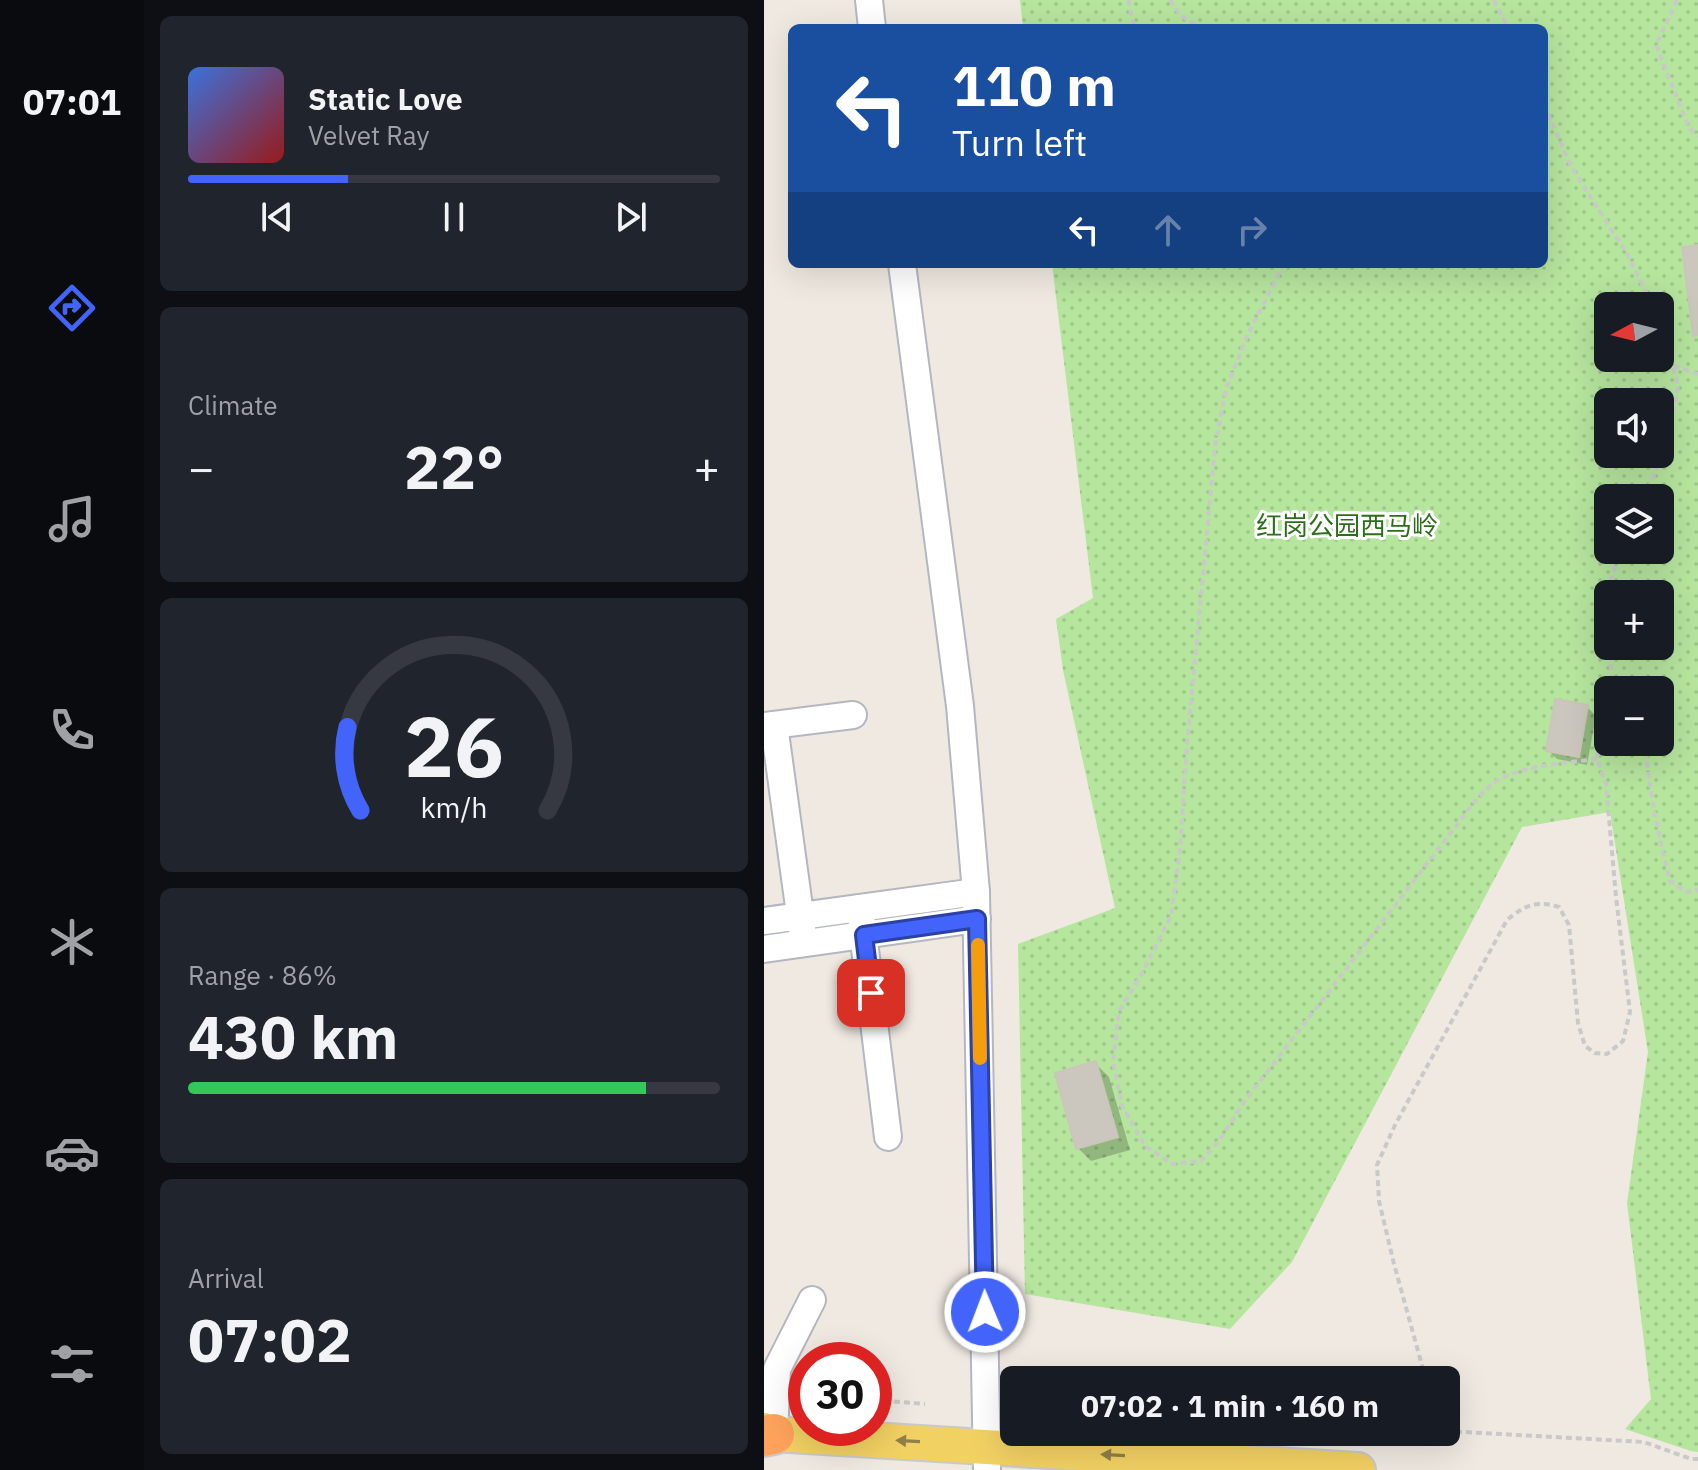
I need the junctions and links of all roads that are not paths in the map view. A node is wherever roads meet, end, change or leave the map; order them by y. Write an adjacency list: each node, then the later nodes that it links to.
1 (869, 0): 2 (street)
2 (872, 24)
3 (903, 268): 6 (street)
4 (853, 715): 5 (street)
5 (769, 725): 8 (street)
6 (976, 892): 7 (street); 9 (street)
7 (860, 908): 8 (street); 11 (street)
8 (799, 916): 10 (street); 12 (street)
9 (977, 919): 11 (street); 18 (street)
10 (764, 921)
11 (864, 935): 12 (street); 14 (street)
12 (804, 943): 13 (street)
13 (764, 949)
14 (888, 1137)
15 (812, 1300): 16 (street)
16 (771, 1366): 17 (street)
17 (767, 1434): 18 (main road, one-way to 17)
18 (987, 1458): 19 (main road, one-way to 18)
19 (1358, 1470)

